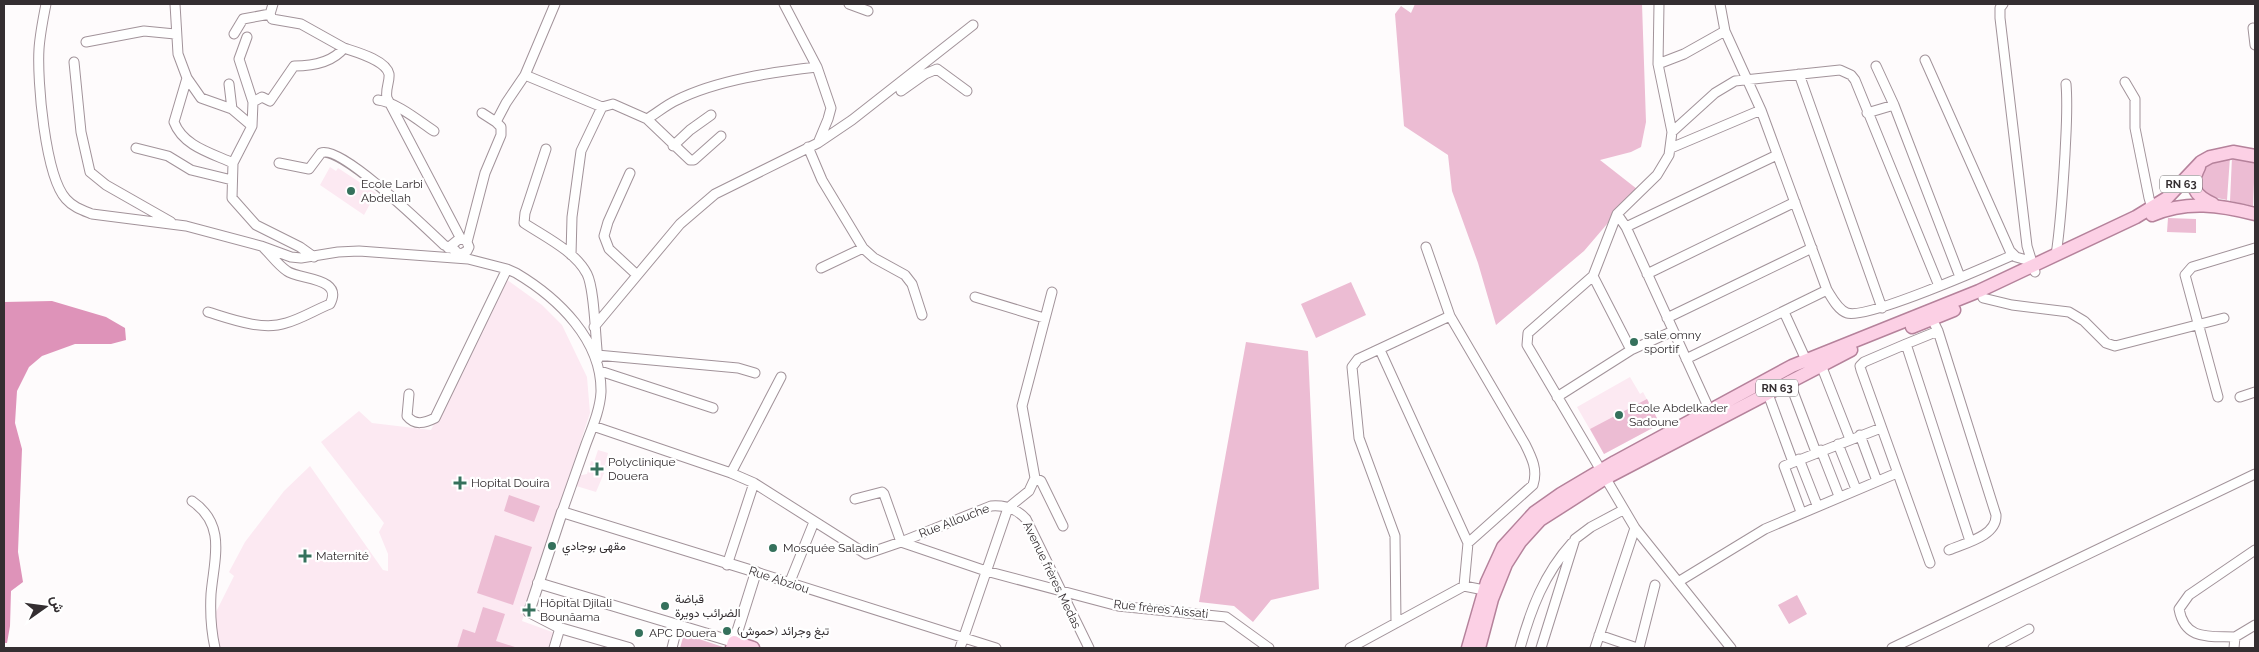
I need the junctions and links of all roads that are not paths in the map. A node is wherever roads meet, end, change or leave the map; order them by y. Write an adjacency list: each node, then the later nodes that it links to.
1 (46, 4): 69 (street)
2 (175, 4): 15 (street)
3 (273, 4): 11 (street)
4 (555, 4): 27 (street)
5 (784, 4): 25 (street)
6 (849, 4): 10 (street)
7 (1659, 4): 23 (street)
8 (1720, 4): 14 (street)
9 (2001, 5): 81 (street)
10 (868, 11)
11 (270, 14): 16 (street); 20 (street)
12 (974, 25): 35 (street)
13 (2253, 28): 19 (street)
14 (1725, 31): 23 (street); 29 (street)
15 (176, 34): 18 (street); 28 (street)
16 (234, 34)
17 (247, 36): 36 (street)
18 (86, 42)
19 (2255, 45)
20 (344, 48): 36 (street); 38 (street)
21 (1925, 60): 78 (street)
22 (74, 62): 69 (street)
23 (1658, 64): 49 (street)
24 (1876, 66): 37 (street)
25 (817, 67): 45 (street); 51 (street)
26 (1799, 74): 29 (street); 43 (street); 93 (street)
27 (524, 75): 39 (street); 46 (street)
28 (187, 78): 40 (street); 60 (street)
29 (1746, 80): 41 (street); 49 (street)
30 (2126, 82): 66 (street)
31 (229, 84): 40 (street)
32 (2066, 84): 79 (street)
33 (967, 91): 35 (street)
34 (378, 100): 38 (street)
35 (880, 100): 51 (street)
36 (253, 102): 47 (street)
37 (1894, 105): 43 (street); 87 (street)
38 (391, 106): 48 (street); 76 (street)
39 (602, 107): 45 (street); 77 (street)
40 (232, 109): 47 (street)
41 (1761, 110): 55 (street); 57 (street)
42 (482, 113): 46 (street)
43 (1867, 113): 88 (street)
44 (711, 115): 52 (street)
45 (647, 119): 52 (street)
46 (494, 123): 76 (street)
47 (252, 126): 60 (street)
48 (434, 131)
49 (1672, 132): 55 (street)
50 (721, 136): 52 (street)
51 (818, 143): 53 (street)
52 (673, 146)
53 (808, 147): 73 (street); 84 (street)
54 (136, 148): 63 (street)
55 (1671, 148): 67 (street)
56 (546, 149): 77 (street)
57 (1777, 155): 64 (street); 70 (street)
58 (2255, 156): 59 (main road, RN 63)
59 (2201, 162): 65 (main road); 66 (main road, RN 63)
60 (233, 163): 63 (street)
61 (279, 163): 76 (street)
62 (630, 173): 84 (street)
63 (232, 180): 80 (street)
64 (1795, 202): 74 (street); 85 (street)
65 (2220, 207): 66 (main road); 68 (main road)
66 (2154, 211): 79 (main road, RN 63); 81 (main road, RN 63)
67 (1617, 214): 70 (street); 86 (street)
68 (2255, 214)
69 (173, 224): 71 (street)
70 (1626, 227): 85 (street)
71 (261, 246): 80 (street); 94 (street)
72 (1426, 247): 98 (street)
73 (863, 248): 82 (street); 96 (street)
74 (1812, 248): 89 (street); 100 (street)
75 (2255, 248): 102 (street)
76 (459, 250): 80 (street); 83 (street)
77 (572, 255): 103 (street)
78 (2013, 256): 81 (street); 87 (street)
79 (2056, 256): 81 (main road, RN 63)
80 (314, 257)
81 (2033, 267): 92 (main road, RN 63); 97 (main road, RN 63)
82 (821, 268)
83 (507, 269): 116 (street); 119 (street)
84 (637, 274): 103 (street)
85 (1647, 274): 100 (street)
86 (1593, 276): 108 (street); 122 (street)
87 (1960, 277): 88 (street)
88 (1939, 286): 93 (street)
89 (1827, 290): 93 (street); 95 (street)
90 (1052, 292): 99 (street)
91 (975, 297): 99 (street)
92 (1983, 298): 97 (main road, RN 63); 102 (street)
93 (1882, 308)
94 (208, 312)
95 (1784, 312): 110 (street); 111 (street)
96 (922, 314)
97 (1930, 315): 105 (street); 111 (main road, RN 63); 112 (main road, RN 63)
98 (1450, 316): 107 (street); 155 (street)
99 (1044, 318): 137 (street)
100 (1667, 318): 104 (street)
101 (2224, 318): 102 (street)
102 (2199, 324): 121 (street)
103 (594, 327): 109 (street)
104 (1673, 331): 108 (street); 110 (street)
105 (1938, 331): 106 (street); 153 (street)
106 (1906, 344): 127 (street); 153 (street)
107 (1380, 350): 155 (street); 169 (street)
108 (1631, 350): 122 (street)
109 (598, 355): 113 (street); 114 (street)
110 (1686, 359): 125 (street)
111 (1806, 360): 125 (main road)
112 (1821, 365): 117 (main road, RN 63); 129 (street)
113 (600, 371): 116 (street); 124 (street)
114 (755, 374)
115 (781, 377): 133 (street)
116 (600, 381): 126 (street)
117 (1789, 381): 120 (main road, RN 63); 131 (street)
118 (2255, 392): 123 (street)
119 (409, 394)
120 (1768, 394): 132 (street); 136 (main road, RN 63)
121 (2218, 396)
122 (1557, 397): 136 (street)
123 (2240, 397)
124 (713, 408)
125 (1710, 411): 136 (main road)
126 (593, 426): 133 (street); 147 (street)
127 (1881, 428): 128 (street); 134 (street)
128 (1860, 435): 129 (street); 138 (street)
129 (1850, 439): 130 (street)
130 (1838, 444): 131 (street); 140 (street)
131 (1818, 451): 132 (street); 141 (street)
132 (1796, 460): 144 (street); 148 (street)
133 (731, 473): 139 (street)
134 (1897, 473): 138 (street); 158 (street)
135 (2255, 474): 195 (street)
136 (1602, 475): 146 (street); 168 (main road)
137 (1035, 478): 145 (street); 150 (street)
138 (1877, 481): 140 (street)
139 (754, 483): 149 (street); 159 (street)
140 (1856, 489): 141 (street)
141 (1839, 496): 144 (street)
142 (855, 499): 154 (street)
143 (192, 501): 178 (street)
144 (1818, 506): 148 (street)
145 (1008, 508): 154 (street, Rue Allouche); 160 (street); 167 (street, Avenue frères Medas)
146 (1623, 510): 151 (street); 152 (street)
147 (562, 512): 159 (street, Rue Abziou); 163 (street)
148 (1801, 512): 162 (street)
149 (814, 522): 154 (street, Rue Allouche); 164 (street)
150 (1063, 526)
151 (1635, 528): 162 (street); 174 (street)
152 (1575, 539): 190 (street); 191 (street)
153 (1970, 541): 156 (street)
154 (901, 542): 160 (street, Rue frères Aissati)
155 (1468, 543): 166 (street)
156 (1949, 550)
157 (2255, 550): 175 (street)
158 (1930, 563)
159 (727, 565): 161 (street, Rue Abziou)
160 (986, 571): 167 (street, Rue frères Aissati); 176 (street)
161 (756, 572): 164 (street, Rue Abziou); 177 (street)
162 (1678, 582): 194 (street)
163 (538, 583): 170 (street); 172 (street)
164 (789, 584): 176 (street, Rue Abziou)
165 (1655, 585): 193 (street)
166 (1464, 586): 168 (street); 169 (street)
167 (1060, 592): 185 (street, Avenue frères Medas); 186 (street, Rue frères Aissati)
168 (1489, 592): 188 (main road); 189 (main road)
169 (1396, 623): 187 (street)
170 (678, 624): 177 (street); 181 (street)
171 (2255, 625): 175 (street)
172 (560, 628): 179 (street); 180 (street)
173 (2029, 629): 196 (street)
174 (1599, 635): 192 (street); 193 (street)
175 (2235, 637): 197 (street)
176 (963, 638): 183 (street); 184 (street, Rue Abziou)
177 (733, 645): 182 (main road)
178 (215, 648)
179 (554, 648)
180 (629, 648)
181 (672, 648)
182 (753, 648)
183 (960, 648)
184 (996, 648)
185 (1089, 648)
186 (1269, 648)
187 (1350, 648)
188 (1468, 648)
189 (1479, 648)
190 (1520, 648)
191 (1541, 648)
192 (1595, 648)
193 (1638, 648)
194 (1731, 648)
195 (1892, 648)
196 (1993, 648)
197 (2234, 648)

